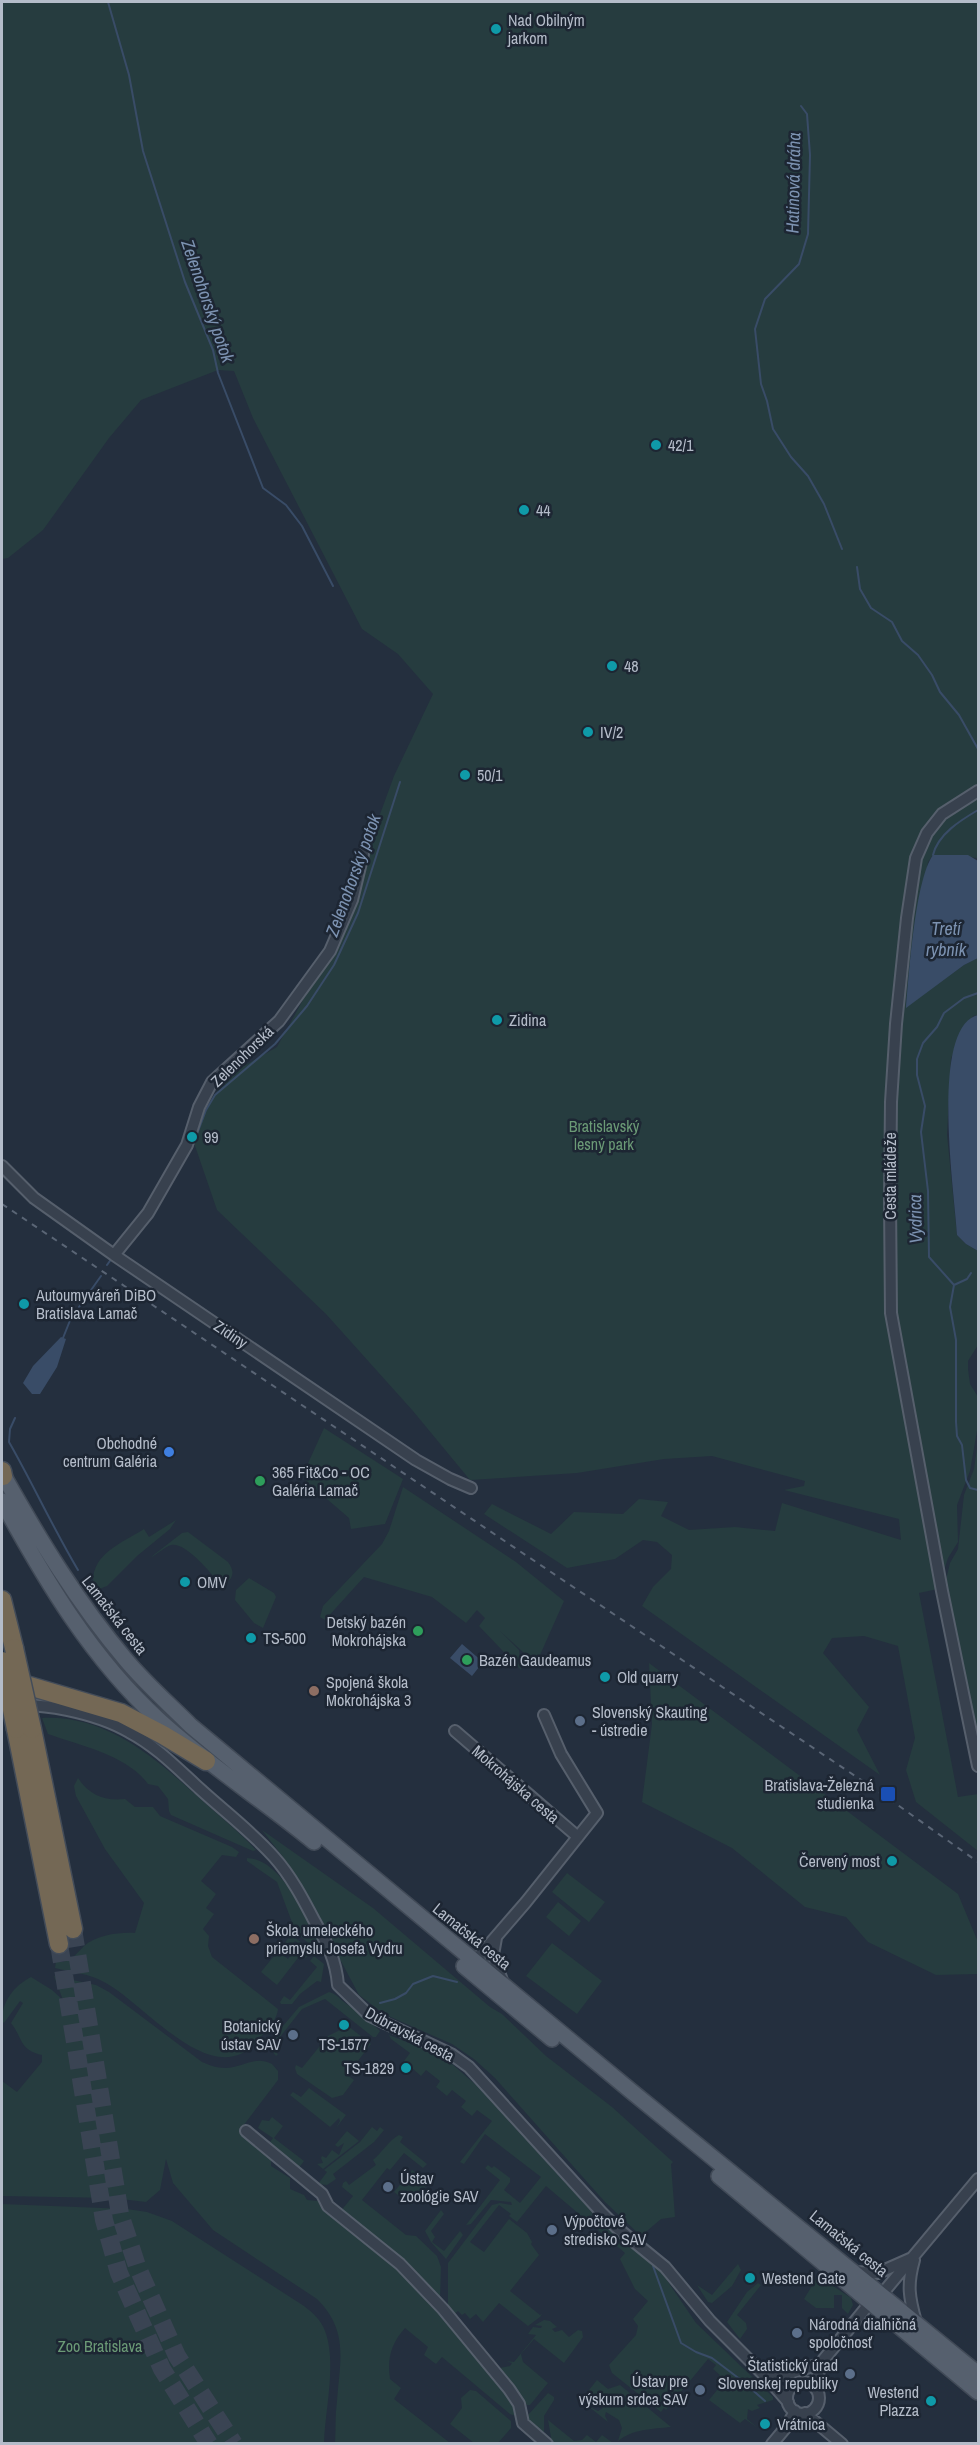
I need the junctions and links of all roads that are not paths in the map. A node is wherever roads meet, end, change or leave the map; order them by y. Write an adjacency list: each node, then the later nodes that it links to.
1 (978, 790): 16 (street, Cesta mládeže)
2 (363, 854): 4 (street, Zelenohorská)
3 (2, 1166): 4 (street, Zidiny)
4 (114, 1255): 6 (street, Zidiny)
5 (2, 1473): 21 (main road, Lamačská cesta)
6 (471, 1488)
7 (2, 1501): 15 (main road, Lamačská cesta)
8 (2, 1600): 9 (highway)
9 (8, 1654): 13 (highway, bridge)
10 (2, 1675): 15 (highway)
11 (2, 1708): 31 (street, Dúbravská cesta)
12 (544, 1715): 17 (street)
13 (24, 1729): 18 (highway); 20 (highway)
14 (455, 1731): 17 (street, Mokrohájska cesta)
15 (206, 1761): 21 (main road, Lamačská cesta)
16 (978, 1766)
17 (578, 1837): 19 (street)
18 (72, 1929)
19 (496, 1938): 21 (street); 22 (street)
20 (59, 1944)
21 (474, 1967): 22 (main road, Lamačská cesta); 28 (main road, Lamačská cesta)
22 (503, 1983): 27 (main road, Lamačská cesta)
23 (246, 2131): 40 (street)
24 (978, 2179): 25 (street)
25 (974, 2187): 26 (street)
26 (915, 2256): 27 (street); 28 (street); 29 (street)
27 (855, 2272): 28 (main road, Lamačská cesta)
28 (876, 2299): 29 (main road, Lamačská cesta); 30 (street); 36 (main road, Lamačská cesta)
29 (916, 2322): 32 (main road, Lamačská cesta)
30 (819, 2366): 31 (street); 34 (street); 35 (street)
31 (757, 2369): 33 (street, Dúbravská cesta)
32 (978, 2374)
33 (768, 2379): 34 (street); 38 (street, Dúbravská cesta)
34 (799, 2383): 35 (street); 38 (street)
35 (816, 2388): 37 (street)
36 (978, 2392)
37 (815, 2408): 38 (street); 39 (street, Dúbravská cesta)
38 (796, 2409): 39 (street, Dúbravská cesta); 41 (street)
39 (822, 2426): 42 (street, Dúbravská cesta)
40 (547, 2444)
41 (772, 2444)
42 (842, 2444)

